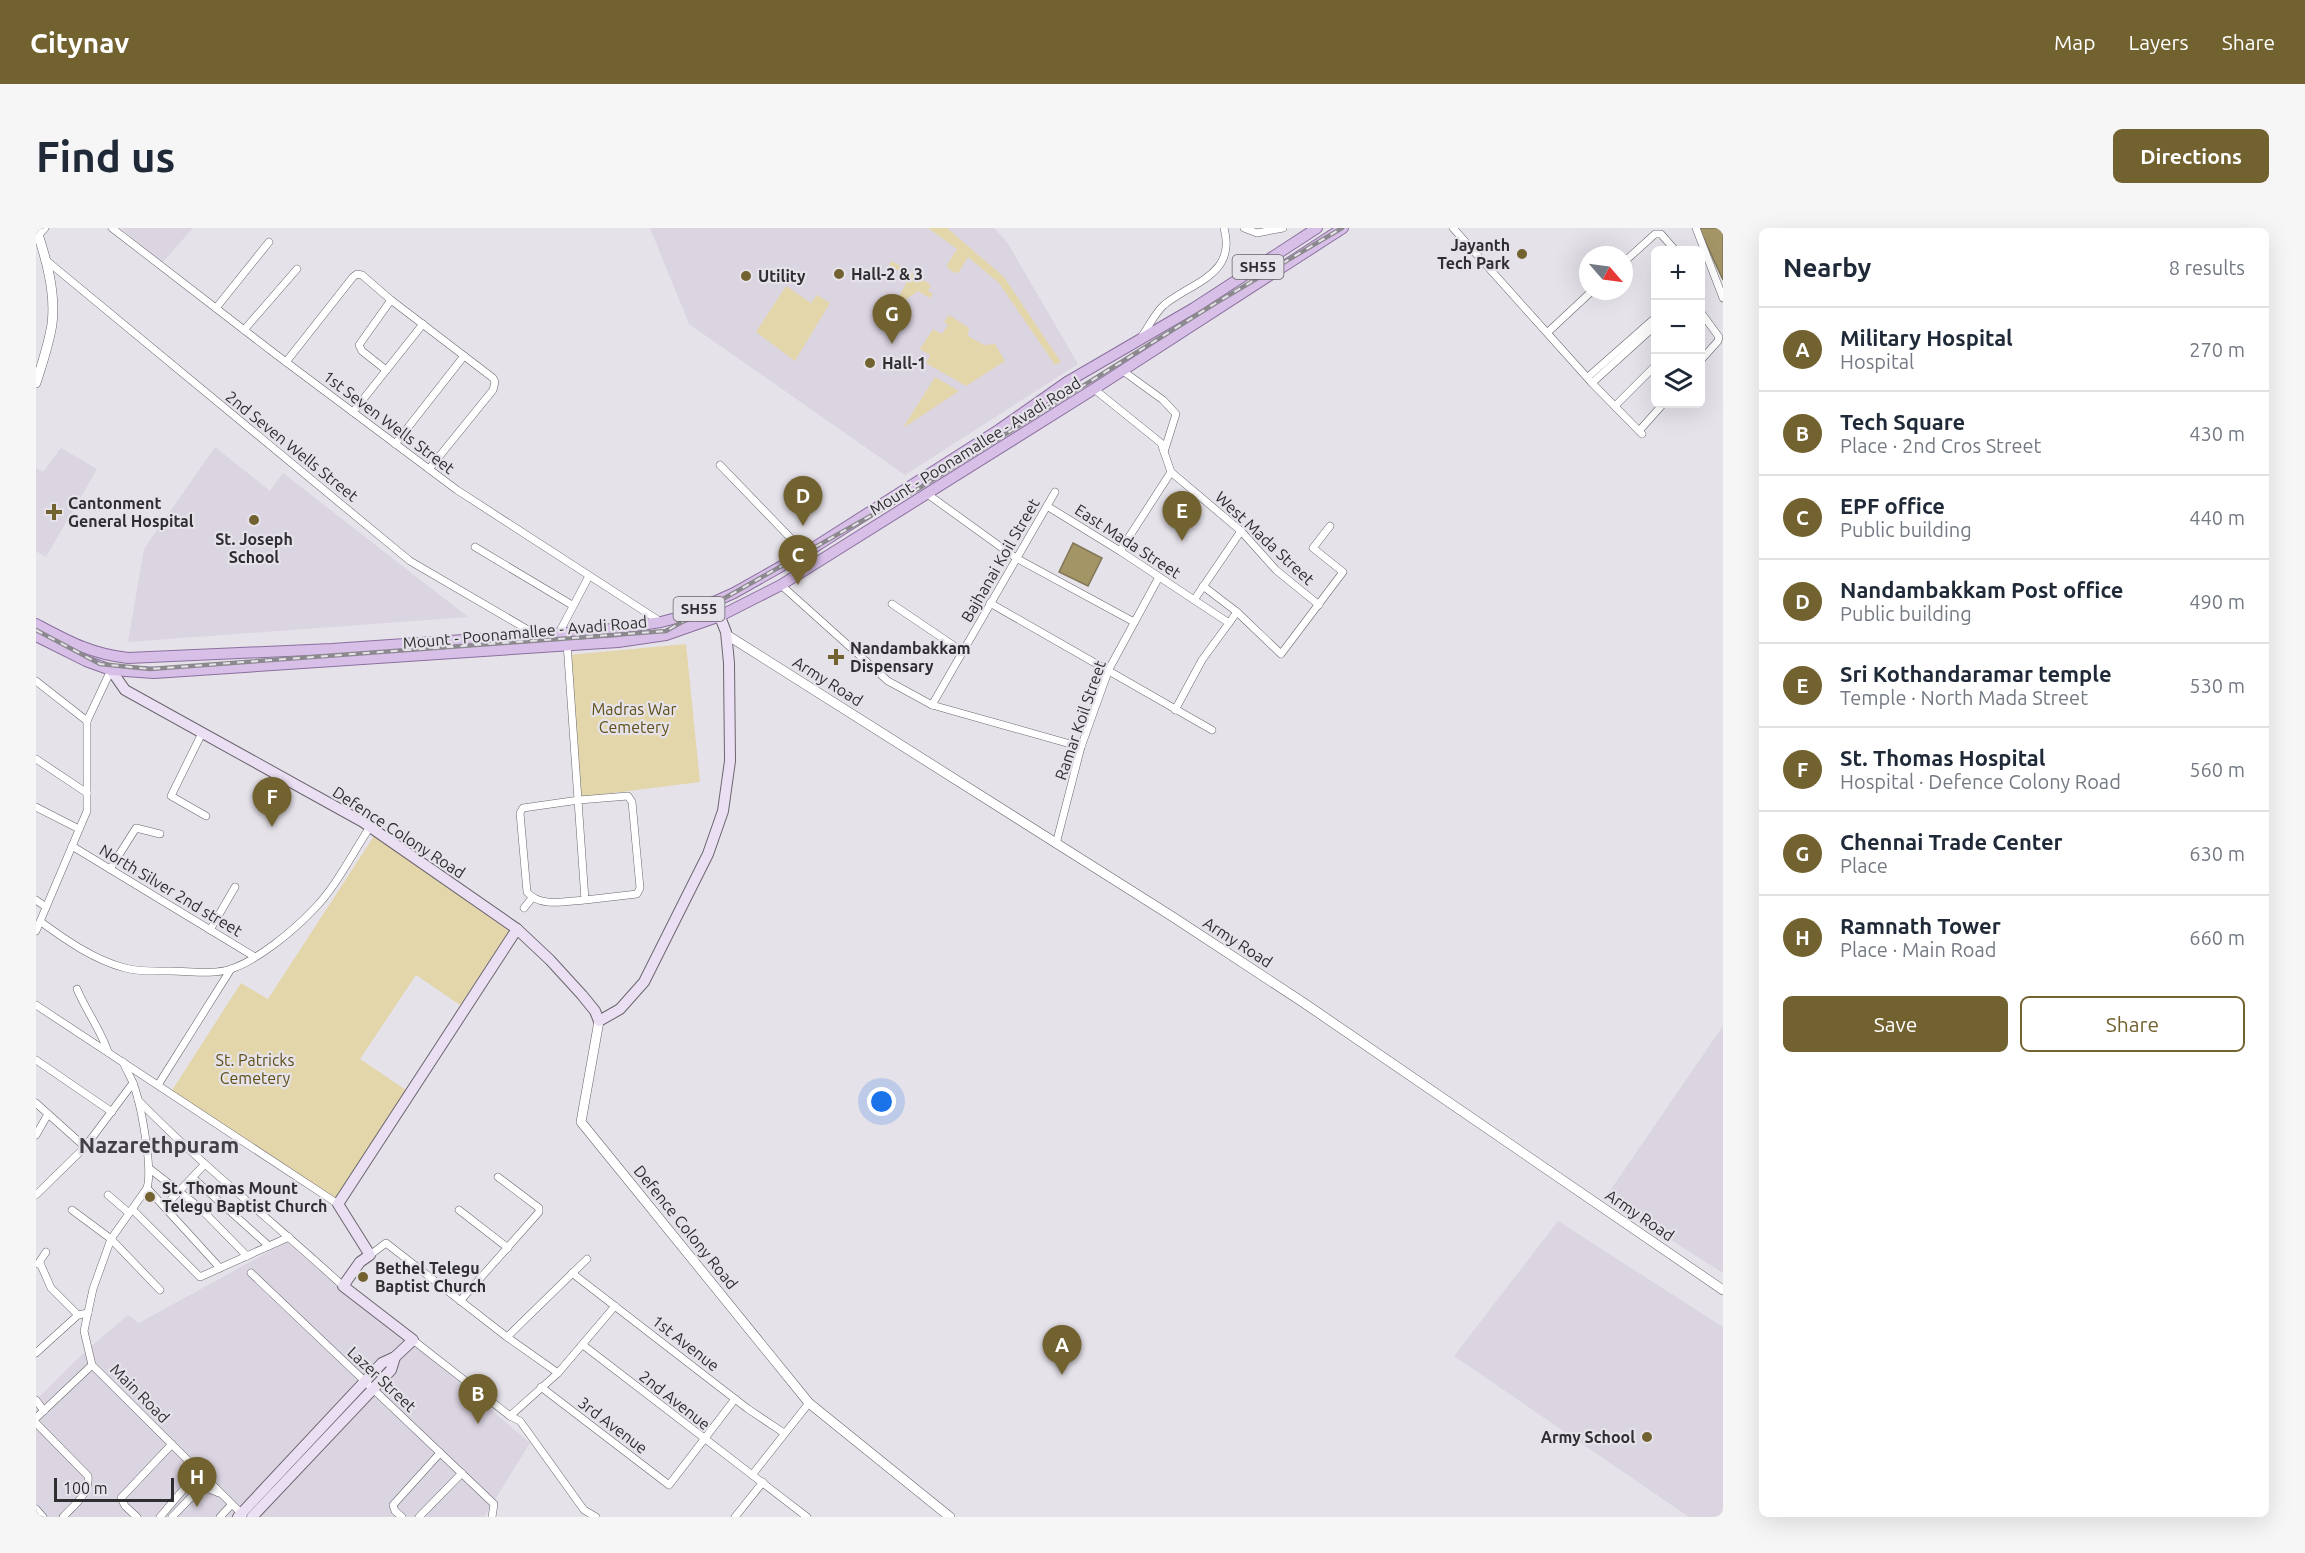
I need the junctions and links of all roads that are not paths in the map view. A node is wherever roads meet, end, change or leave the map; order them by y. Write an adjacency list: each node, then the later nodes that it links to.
1 (112, 228): 19 (street, 1st Seven Wells Street)
2 (1224, 228): 28 (street)
3 (1244, 228): 4 (street)
4 (1283, 228)
5 (1317, 228): 20 (main road, Mount - Poonamallee - Avadi Road / SH55)
6 (1343, 228): 22 (main road, Mount - Poonamallee - Avadi Road / SH55)
7 (1453, 228): 27 (street)
8 (1696, 228): 16 (street)
9 (40, 230): 13 (street)
10 (268, 242): 19 (street)
11 (1672, 246): 12 (street)
12 (1633, 254)
13 (46, 259): 14 (street); 36 (street); 74 (street, 2nd Seven Wells Street)
14 (36, 265)
15 (297, 269): 26 (street)
16 (1723, 298)
17 (391, 300): 24 (street); 31 (street); 32 (street)
18 (1582, 300): 27 (street)
19 (216, 308): 26 (street, 1st Seven Wells Street)
20 (1194, 308): 22 (main road); 28 (main road, Mount - Poonamallee - Avadi Road / SH55)
21 (1705, 317): 30 (street)
22 (1201, 320): 34 (main road, Mount - Poonamallee - Avadi Road / SH55)
23 (1651, 322): 35 (street)
24 (423, 324): 29 (street); 32 (street)
25 (1651, 329): 35 (street)
26 (244, 330): 31 (street, 1st Seven Wells Street)
27 (1548, 332): 35 (street)
28 (1138, 343): 51 (main road, Mount - Poonamallee - Avadi Road / SH55)
29 (464, 356): 41 (street); 44 (street)
30 (1705, 356)
31 (286, 362): 40 (street, 1st Seven Wells Street)
32 (386, 370): 40 (street)
33 (1651, 370): 38 (street)
34 (1123, 371): 37 (main road, Mount - Poonamallee - Avadi Road / SH55); 42 (street)
35 (1590, 380): 38 (street)
36 (36, 383)
37 (1094, 389): 42 (street); 47 (main road, Mount - Poonamallee - Avadi Road / SH55)
38 (1615, 406): 39 (street)
39 (1661, 408)
40 (353, 412): 41 (street, 1st Seven Wells Street)
41 (395, 444): 44 (street, 1st Seven Wells Street)
42 (1164, 452): 45 (street)
43 (720, 465): 55 (street)
44 (429, 469): 57 (street, 1st Seven Wells Street)
45 (1171, 472): 50 (street, West Mada Street); 54 (street)
46 (1055, 492): 48 (street, Bajhanai Koil Street)
47 (926, 493): 53 (main road, Mount - Poonamallee - Avadi Road / SH55); 56 (street)
48 (1047, 506): 54 (street, East Mada Street); 56 (street, Bajhanai Koil Street)
49 (1330, 526): 66 (street)
50 (1241, 531): 60 (street); 66 (street, West Mada Street)
51 (827, 539): 53 (main road); 55 (main road, Mount - Poonamallee - Avadi Road / SH55)
52 (475, 547): 65 (street)
53 (835, 551): 59 (main road, Mount - Poonamallee - Avadi Road / SH55)
54 (1120, 551): 58 (street, East Mada Street)
55 (805, 553): 62 (main road, Mount - Poonamallee - Avadi Road / SH55)
56 (1017, 558): 63 (street, Bajhanai Koil Street); 70 (street)
57 (589, 576): 65 (street); 69 (street, 1st Seven Wells Street)
58 (1159, 578): 61 (street, East Mada Street); 70 (street, Ramar Koil Street)
59 (781, 585): 68 (main road, Mount - Poonamallee - Avadi Road / SH55); 82 (street)
60 (1203, 586): 61 (street); 67 (street)
61 (1194, 600): 71 (street, East Mada Street)
62 (714, 602): 68 (main road); 69 (main road, Mount - Poonamallee - Avadi Road / SH55)
63 (990, 603): 78 (street, Bajhanai Koil Street); 79 (street)
64 (892, 604): 78 (street)
65 (572, 605): 73 (street)
66 (1319, 605): 67 (street)
67 (1237, 612): 71 (street)
68 (720, 616): 75 (main road); 77 (main road, Mount - Poonamallee - Avadi Road / SH55)
69 (661, 622): 73 (main road, Mount - Poonamallee - Avadi Road / SH55)
70 (1134, 622): 79 (street, Ramar Koil Street)
71 (1229, 623): 83 (street)
72 (36, 624): 74 (main road, Mount - Poonamallee - Avadi Road / SH55)
73 (563, 633): 74 (main road, Mount - Poonamallee - Avadi Road / SH55); 77 (street)
74 (535, 634)
75 (727, 635): 96 (street, Army Road); 113 (main road)
76 (36, 636): 80 (main road, Mount - Poonamallee - Avadi Road / SH55)
77 (567, 646): 80 (main road, Mount - Poonamallee - Avadi Road / SH55); 90 (street)
78 (963, 652): 82 (street, Bajhanai Koil Street)
79 (1108, 669): 83 (street); 87 (street, Ramar Koil Street)
80 (111, 670): 84 (street); 86 (main road, Defence Colony Road)
81 (36, 681): 84 (street)
82 (932, 705): 87 (street)
83 (1175, 710): 85 (street)
84 (87, 721): 89 (street)
85 (1212, 730)
86 (202, 732): 92 (street); 93 (main road, Defence Colony Road)
87 (1081, 747): 96 (street, Ramar Koil Street)
88 (36, 759): 89 (street)
89 (87, 793): 94 (street)
90 (579, 800): 100 (street); 102 (street); 102 (street)
91 (36, 807): 94 (street)
92 (206, 816)
93 (370, 827): 106 (main road, Defence Colony Road); 109 (street)
94 (79, 829): 97 (street)
95 (160, 834): 98 (street)
96 (1056, 844): 152 (street, Army Road)
97 (72, 846): 98 (street, North Silver 2nd street); 103 (street)
98 (110, 869): 107 (street, North Silver 2nd street)
99 (235, 887): 107 (street)
100 (532, 898): 102 (street); 104 (street)
101 (36, 900): 103 (street)
102 (585, 900)
103 (46, 907): 105 (street)
104 (524, 908)
105 (41, 922): 108 (street); 110 (street)
106 (517, 929): 113 (main road, Defence Colony Road); 133 (main road)
107 (210, 930): 109 (street, North Silver 2nd street)
108 (36, 931)
109 (255, 957): 110 (street)
110 (231, 969): 118 (street)
111 (77, 989): 114 (street)
112 (36, 1005): 114 (street)
113 (599, 1021): 167 (street, Defence Colony Road)
114 (108, 1052): 116 (street)
115 (36, 1060): 121 (street)
116 (123, 1062): 117 (street, Main Road); 118 (street)
117 (133, 1083): 119 (street, Main Road); 121 (street)
118 (158, 1085): 133 (street)
119 (137, 1100): 125 (street); 126 (street, Main Road)
120 (36, 1102): 122 (street)
121 (112, 1112): 124 (street)
122 (48, 1114): 123 (street); 124 (street)
123 (36, 1135)
124 (85, 1147): 131 (street)
125 (205, 1164): 128 (street); 138 (street)
126 (150, 1169): 129 (street, Main Road); 130 (street)
127 (498, 1177): 141 (street)
128 (193, 1178): 130 (street); 140 (street)
129 (147, 1188): 134 (street); 137 (street, Main Road)
130 (180, 1191): 134 (street); 143 (street)
131 (36, 1195)
132 (108, 1196): 137 (street)
133 (338, 1204): 144 (main road)
134 (165, 1206): 147 (street)
135 (72, 1210): 139 (street)
136 (459, 1210): 141 (street)
137 (131, 1211): 139 (street, Main Road); 147 (street)
138 (290, 1237): 140 (street); 150 (street)
139 (111, 1239): 151 (street); 155 (street, Main Road)
140 (269, 1246): 143 (street)
141 (508, 1248): 153 (street)
142 (46, 1252): 146 (street)
143 (247, 1256): 147 (street)
144 (370, 1256): 150 (main road); 153 (street)
145 (587, 1259): 148 (street)
146 (38, 1264): 156 (street)
147 (220, 1268)
148 (572, 1273): 154 (street, 1st Avenue); 157 (street)
149 (251, 1274): 163 (street, Lazer Street)
150 (343, 1286): 158 (main road)
151 (160, 1290)
152 (1723, 1290)
153 (460, 1301): 157 (street)
154 (615, 1306): 159 (street); 165 (street, 1st Avenue)
155 (88, 1313): 156 (street); 161 (street, Main Road)
156 (78, 1315): 160 (street)
157 (507, 1337): 162 (street)
158 (413, 1340): 163 (main road); 169 (street)
159 (583, 1345): 162 (street); 172 (street, 2nd Avenue)
160 (38, 1347)
161 (92, 1365): 168 (street); 173 (street, Main Road)
162 (558, 1373): 164 (street)
163 (369, 1386): 174 (street, Lazer Street); 182 (main road)
164 (541, 1388): 169 (street); 172 (street, 3rd Avenue)
165 (735, 1399): 171 (street, 1st Avenue); 172 (street)
166 (36, 1400): 168 (street)
167 (809, 1403): 171 (street); 195 (street, Defence Colony Road)
168 (44, 1411): 170 (street)
169 (510, 1416): 192 (street)
170 (36, 1420): 184 (street)
171 (784, 1433): 177 (street)
172 (703, 1439): 177 (street, 2nd Avenue)
173 (172, 1444): 175 (street, Main Road); 185 (street)
174 (440, 1453): 176 (street, Lazer Street); 189 (street)
175 (199, 1472): 179 (street, Main Road); 186 (street)
176 (462, 1473): 190 (street); 191 (street, Lazer Street)
177 (752, 1475): 178 (street, 2nd Avenue)
178 (763, 1482): 193 (street); 194 (street, 2nd Avenue)
179 (221, 1493): 180 (street, Main Road); 187 (street)
180 (232, 1504): 182 (street, Main Road); 188 (street)
181 (36, 1509): 183 (street)
182 (244, 1516)
183 (43, 1517)
184 (63, 1517)
185 (137, 1517)
186 (160, 1517)
187 (172, 1517)
188 (220, 1517)
189 (402, 1517)
190 (419, 1517)
191 (492, 1517)
192 (596, 1517)
193 (735, 1517)
194 (807, 1517)
195 (950, 1517)

